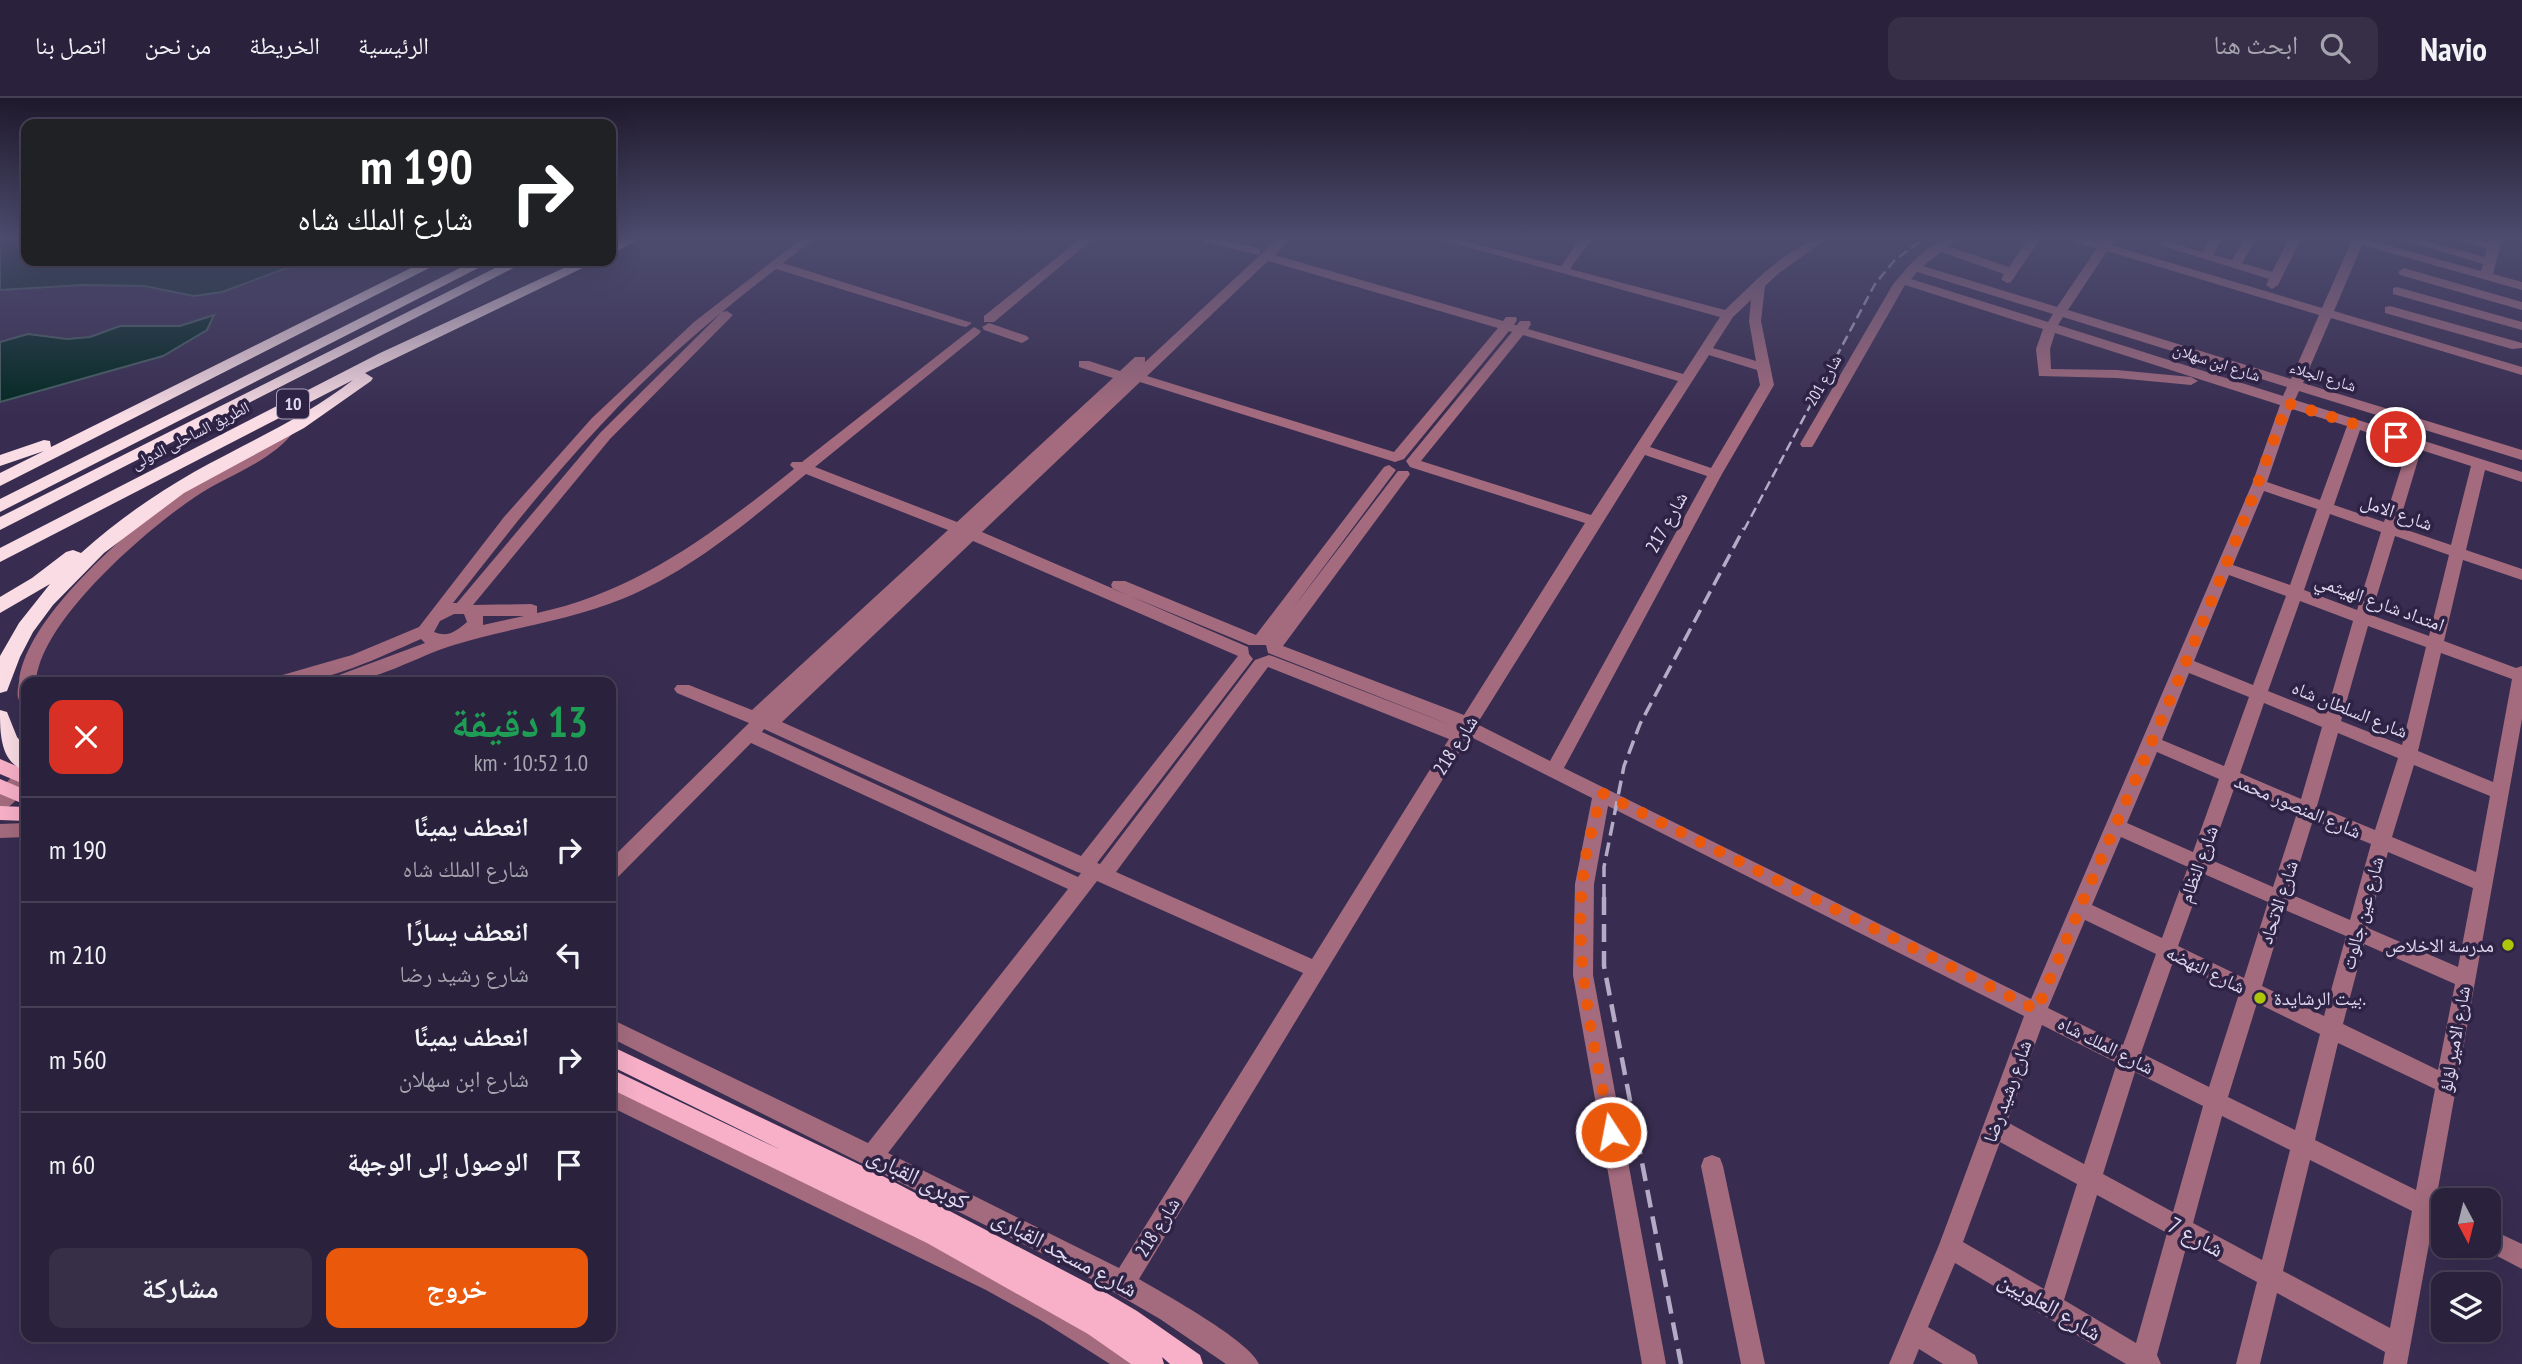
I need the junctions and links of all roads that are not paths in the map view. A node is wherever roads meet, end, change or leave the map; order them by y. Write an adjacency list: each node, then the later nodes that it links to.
1 (361, 298): 43 (highway)
2 (412, 298): 64 (highway, الطريق الساحلى الدولى / 10)
3 (447, 298): 66 (highway, الطريق الساحلى الدولى / 10)
4 (510, 298): 37 (highway, الطريق الساحلى الدولى / 10)
5 (730, 298): 62 (street)
6 (744, 298): 63 (street)
7 (898, 298): 29 (street)
8 (1006, 298): 29 (street)
9 (1010, 298): 29 (street)
10 (1213, 298): 42 (street)
11 (1424, 298): 30 (street)
12 (1675, 298): 27 (street)
13 (1745, 298): 27 (street, شارع 218)
14 (1757, 298): 39 (street, شارع 217)
15 (1892, 298): 50 (street, شارع 201)
16 (1959, 298): 32 (street, شارع ابن سهلان)
17 (2014, 298): 26 (street, شارع الجلاء)
18 (2069, 298): 26 (street)
19 (2277, 298): 28 (street)
20 (2333, 298): 28 (street, شارع رشيد رضا)
21 (2394, 298): 25 (street)
22 (2422, 298): 31 (street)
23 (2495, 298): 24 (street)
24 (2522, 306)
25 (2390, 310): 33 (street); 35 (street)
26 (2059, 312): 32 (street); 44 (street, شارع الجلاء)
27 (1730, 313): 36 (street, شارع 218)
28 (2327, 313): 33 (street); 44 (street, شارع رشيد رضا)
29 (977, 323): 34 (street); 54 (street)
30 (1516, 325): 41 (street); 56 (street)
31 (2522, 326): 35 (street)
32 (2050, 327): 45 (street, شارع ابن سهلان); 45 (street)
33 (2383, 329): 40 (street)
34 (1022, 339)
35 (2516, 346): 40 (street)
36 (1706, 350): 39 (street); 41 (street, شارع 218)
37 (386, 356): 48 (highway); 57 (highway, الطريق الساحلى الدولى / 10)
38 (1084, 364): 42 (street)
39 (1764, 368): 58 (street, شارع 217)
40 (2516, 369)
41 (1688, 375): 51 (street, شارع 218)
42 (1128, 379): 56 (street); 68 (street)
43 (192, 382): 53 (highway); 60 (highway)
44 (2294, 385): 46 (street, شارع رشيد رضا); 52 (street, شارع الجلاء)
45 (2248, 391): 46 (street, شارع ابن سهلان)
46 (2287, 403): 47 (street, شارع ابن سهلان); 61 (street, شارع رشيد رضا)
47 (2355, 424): 49 (street, شارع ابن سهلان); 65 (street, شارع النظام)
48 (289, 429): 73 (highway); 85 (street)
49 (2416, 443): 55 (street, شارع ابن سهلان); 69 (street, شارع الاتحاد)
50 (1807, 444)
51 (1640, 448): 58 (street); 67 (street, شارع 218)
52 (2522, 455)
53 (0, 461)
54 (807, 463): 68 (street, شارع الملك شاه); 78 (street); 81 (street)
55 (2479, 463): 59 (street, شارع ابن سهلان); 71 (street, شارع عين جالوت)
56 (1401, 465): 67 (street); 83 (street)
57 (159, 472): 70 (highway); 72 (highway, الطريق الساحلى الدولى / 10)
58 (1715, 474): 101 (street, شارع 217)
59 (2522, 477)
60 (0, 480)
61 (2259, 484): 65 (street, شارع الامل); 74 (street, شارع رشيد رضا)
62 (536, 489): 63 (street); 80 (street)
63 (557, 492): 78 (street)
64 (0, 506)
65 (2325, 507): 69 (street, شارع الامل); 76 (street, شارع النظام)
66 (0, 524)
67 (1591, 524): 96 (street, شارع 218)
68 (969, 527): 83 (street, شارع الملك شاه); 94 (street)
69 (2390, 530): 71 (street, شارع الامل); 79 (street, شارع الاتحاد)
70 (0, 536)
71 (2455, 553): 75 (street, شارع الامل); 82 (street, شارع عين جالوت)
72 (0, 556)
73 (81, 557): 77 (highway); 89 (highway)
74 (2224, 567): 76 (street, امتداد شارع الهيثمي); 84 (street, شارع رشيد رضا)
75 (2522, 575)
76 (2294, 593): 79 (street, امتداد شارع الهيثمي); 91 (street, شارع النظام)
77 (0, 607)
78 (467, 609): 80 (street); 81 (street)
79 (2362, 618): 82 (street, امتداد شارع الهيثمي); 95 (street, شارع الاتحاد)
80 (428, 625): 81 (street); 86 (street)
81 (453, 639): 87 (street)
82 (2433, 644): 88 (street, امتداد شارع الهيثمي); 98 (street, شارع عين جالوت)
83 (1260, 652): 96 (street, شارع الملك شاه); 121 (street)
84 (2184, 664): 91 (street, شارع السلطان شاه); 97 (street, شارع رشيد رضا)
85 (26, 677)
86 (296, 677)
87 (350, 677)
88 (2521, 684): 92 (street, شارع الامير لؤلؤ)
89 (0, 686)
90 (683, 689): 94 (street)
91 (2258, 694): 95 (street, شارع السلطان شاه); 105 (street, شارع النظام)
92 (2518, 717): 102 (street, شارع الامير لؤلؤ)
93 (0, 718): 99 (highway)
94 (759, 724): 120 (street); 121 (street)
95 (2330, 724): 98 (street, شارع السلطان شاه); 112 (street, شارع الاتحاد)
96 (1465, 729): 101 (street, شارع الملك شاه); 127 (street, شارع 218)
97 (2152, 743): 105 (street, شارع المنصور محمد); 115 (street, شارع رشيد رضا)
98 (2408, 755): 107 (street, شارع السلطان شاه); 118 (street, شارع عين جالوت)
99 (21, 757)
100 (0, 766): 103 (main road)
101 (1554, 770): 108 (street, شارع الملك شاه)
102 (2513, 774): 107 (street, شارع الامير لؤلؤ)
103 (21, 776)
104 (21, 777): 111 (street)
105 (2230, 777): 112 (street, شارع المنصور محمد); 119 (street, شارع النظام)
106 (0, 786): 110 (main road)
107 (2500, 792): 122 (street, شارع الامير لؤلؤ)
108 (1602, 793): 130 (street, شارع الملك شاه); 160 (street)
109 (21, 794): 111 (street)
110 (21, 796)
111 (0, 803)
112 (2307, 810): 118 (street, شارع المنصور محمد); 123 (street, شارع الاتحاد)
113 (0, 813): 114 (main road)
114 (21, 814)
115 (2116, 827): 119 (street); 124 (street, شارع رشيد رضا)
116 (21, 830): 117 (street)
117 (0, 831)
118 (2381, 841): 122 (street, شارع المنصور محمد); 125 (street, شارع عين جالوت)
119 (2199, 863): 123 (street); 126 (street, شارع النظام)
120 (616, 866)
121 (1091, 875): 127 (street); 141 (street)
122 (2483, 884): 128 (street, شارع الامير لؤلؤ)
123 (2278, 898): 125 (street); 129 (street, شارع الاتحاد)
124 (2079, 908): 126 (street, شارع النهضه); 130 (street, شارع رشيد رضا)
125 (2358, 933): 128 (street); 132 (street, شارع عين جالوت)
126 (2167, 951): 129 (street, شارع النهضه); 133 (street, شارع النظام)
127 (1316, 970): 151 (street, شارع 218)
128 (2465, 979): 136 (street, شارع الامير لؤلؤ)
129 (2250, 991): 132 (street, شارع النهضه); 138 (street, شارع الاتحاد)
130 (2037, 1010): 133 (street, شارع الملك شاه); 139 (street, شارع رشيد رضا)
131 (616, 1030): 141 (street, شارع مسجد القبارى)
132 (2331, 1030): 136 (street, شارع النهضه); 140 (street, شارع عين جالوت)
133 (2129, 1056): 138 (street, شارع الملك شاه); 143 (street, شارع النظام)
134 (616, 1058): 158 (main road, كوبرى القبارى)
135 (616, 1081): 157 (main road)
136 (2446, 1084): 144 (street, شارع الامير لؤلؤ)
137 (616, 1098): 156 (street)
138 (2216, 1100): 140 (street, شارع الملك شاه); 146 (street, شارع الاتحاد)
139 (1994, 1127): 143 (street, شارع 7); 148 (street, شارع رشيد رضا)
140 (2302, 1144): 144 (street, شارع الملك شاه); 150 (street, شارع عين جالوت)
141 (872, 1156): 151 (street, شارع مسجد القبارى)
142 (1712, 1166): 161 (street)
143 (2091, 1180): 146 (street, شارع 7); 152 (street, شارع النظام)
144 (2424, 1205): 145 (street, شارع الملك شاه); 154 (street, شارع الامير لؤلؤ)
145 (2431, 1209)
146 (2181, 1229): 150 (street, شارع 7); 155 (street, شارع الاتحاد)
147 (2501, 1246): 149 (street)
148 (1950, 1247): 152 (street, شارع العلويين); 153 (street, شارع رشيد رضا)
149 (2522, 1257)
150 (2270, 1275): 154 (street, شارع 7); 164 (street, شارع عين جالوت)
151 (1124, 1281): 159 (street, شارع مسجد القبارى)
152 (2049, 1306): 155 (street, شارع العلويين)
153 (1915, 1333): 162 (street, شارع رشيد رضا); 163 (street)
154 (2396, 1355)
155 (2146, 1362)
156 (1131, 1364)
157 (1152, 1364)
158 (1191, 1364)
159 (1247, 1364)
160 (1654, 1364)
161 (1753, 1364)
162 (1902, 1364)
163 (1966, 1364)
164 (2248, 1364)

